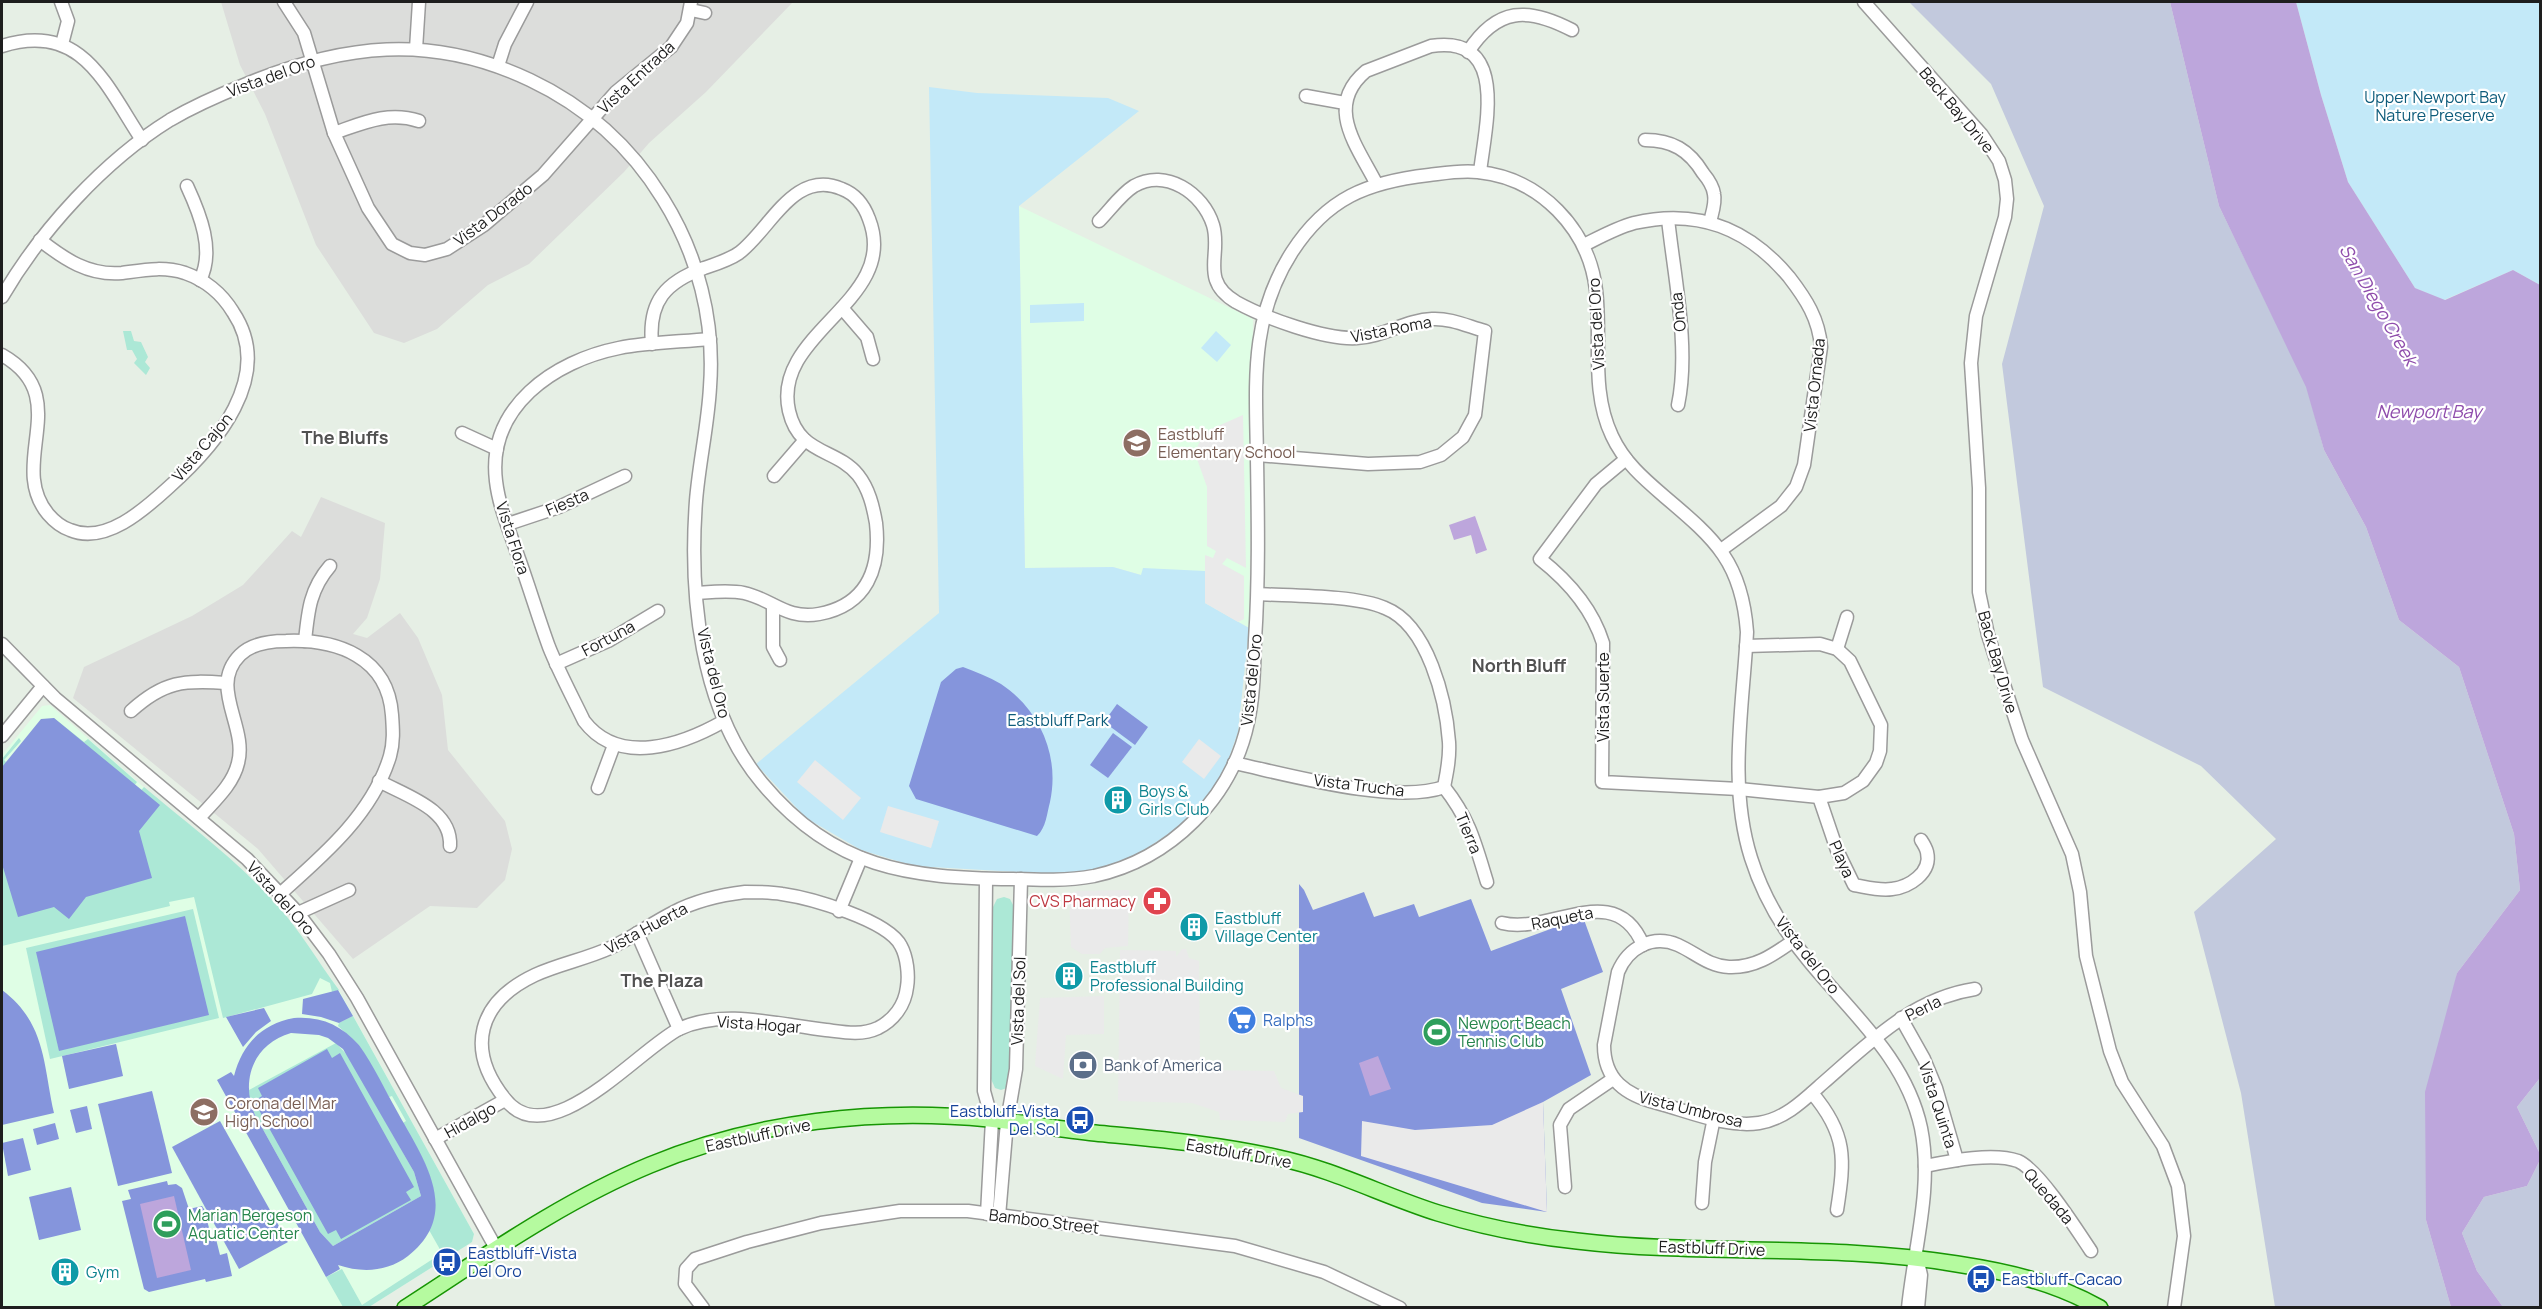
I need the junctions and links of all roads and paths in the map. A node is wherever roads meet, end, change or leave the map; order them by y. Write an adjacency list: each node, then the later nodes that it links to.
1 (61, 2): 9 (street)
2 (284, 2): 13 (street)
3 (419, 2): 11 (street)
4 (527, 2): 14 (street)
5 (1864, 2): 115 (street, Back Bay Drive)
6 (691, 6): 7 (street); 17 (street, Vista Entrada)
7 (705, 13)
8 (1572, 30): 12 (street)
9 (62, 44): 10 (street); 20 (street)
10 (2, 46)
11 (416, 49): 13 (street, Vista del Oro); 14 (street, Vista del Oro)
12 (1468, 52): 16 (street); 22 (street)
13 (312, 59): 19 (street, Vista Dorado); 20 (street, Vista del Oro)
14 (498, 66): 17 (street, Vista del Oro)
15 (1306, 96): 16 (street)
16 (1345, 103): 23 (street)
17 (592, 119): 19 (street, Vista Dorado); 30 (street, Vista del Oro)
18 (418, 121): 19 (street)
19 (334, 133)
20 (142, 140): 28 (street, Vista del Oro)
21 (1645, 141): 27 (street)
22 (1480, 172): 23 (street, Vista del Oro); 29 (street, Vista del Oro)
23 (1376, 183): 34 (street, Vista del Oro)
24 (187, 186): 31 (street)
25 (1668, 219): 27 (street, Vista Ornada); 29 (street, Vista Ornada); 39 (street, Onda)
26 (1099, 221): 34 (street)
27 (1710, 222): 48 (street, Vista Ornada)
28 (39, 240): 31 (street, Vista Cajon); 32 (street, Vista del Oro)
29 (1584, 245): 44 (street, Vista del Oro)
30 (698, 270): 33 (street); 35 (street, Vista del Oro); 36 (street)
31 (200, 280): 37 (street, Vista Cajon)
32 (2, 297)
33 (842, 308): 38 (street); 41 (street)
34 (1263, 314): 43 (street, Vista del Oro); 43 (street, Vista Roma)
35 (710, 339): 36 (street, Vista Flora); 50 (street, Vista del Oro)
36 (652, 344): 42 (street, Vista Flora)
37 (2, 355)
38 (873, 359)
39 (1678, 405)
40 (462, 433): 42 (street)
41 (805, 440): 46 (street); 52 (street)
42 (497, 449): 47 (street, Vista Flora)
43 (1257, 455): 51 (street, Vista del Oro)
44 (1626, 459): 48 (street, Vista del Oro); 71 (street, Vista Suerte)
45 (625, 476): 47 (street, Fiesta)
46 (774, 476)
47 (508, 524): 60 (street, Vista Flora)
48 (1721, 550): 57 (street, Vista del Oro)
49 (330, 566): 55 (street)
50 (697, 593): 52 (street); 64 (street, Vista del Oro)
51 (1258, 594): 67 (street, Vista del Oro); 69 (street)
52 (773, 607): 59 (street)
53 (658, 611): 60 (street, Fortuna)
54 (1847, 617): 58 (street)
55 (305, 641): 61 (street); 68 (street)
56 (2, 644): 62 (street, Vista del Oro)
57 (1746, 646): 58 (street); 71 (street, Vista del Oro)
58 (1837, 649): 72 (street)
59 (780, 660)
60 (556, 664): 66 (street, Vista Flora)
61 (226, 683): 63 (street); 73 (street)
62 (43, 686): 65 (street); 73 (street, Vista del Oro)
63 (131, 711)
64 (724, 721): 66 (street); 76 (street, Vista del Oro)
65 (2, 736)
66 (614, 745): 70 (street)
67 (1234, 763): 69 (street, Vista Trucha); 78 (street, Vista del Oro)
68 (379, 781): 75 (street); 81 (street)
69 (1444, 787): 79 (street, Tierra)
70 (598, 788)
71 (1739, 789): 72 (street); 86 (street, Vista del Oro)
72 (1819, 797): 74 (street, Playa)
73 (199, 818): 81 (street, Vista del Oro)
74 (1921, 840)
75 (450, 846)
76 (861, 858): 77 (street, Vista del Oro); 82 (street)
77 (986, 879): 78 (street, Vista del Oro); 97 (street, Vista del Sol)
78 (1021, 879): 98 (street, Vista del Sol)
79 (1487, 882)
80 (349, 890): 83 (street)
81 (281, 893): 83 (street, Vista del Oro)
82 (839, 911): 85 (street, Vista Huerta); 87 (street, Vista Huerta)
83 (298, 913): 99 (street, Vista del Oro)
84 (1502, 923): 88 (street, Raqueta)
85 (637, 933): 91 (street); 95 (street, Vista Huerta)
86 (1793, 941): 88 (street); 92 (street, Vista del Oro)
87 (901, 945): 91 (street, Vista Hogar)
88 (1643, 945): 93 (street)
89 (1976, 989): 90 (street, Perla)
90 (1901, 1018): 92 (street, Perla); 100 (street, Vista Quinta)
91 (679, 1029): 95 (street, Vista Hogar)
92 (1876, 1037): 94 (street, Vista Umbrosa); 101 (street, Vista del Oro)
93 (1613, 1079): 96 (street, Vista Umbrosa); 102 (street)
94 (1812, 1093): 96 (street, Vista Umbrosa); 104 (street)
95 (505, 1100): 99 (street, Hidalgo)
96 (1714, 1118): 103 (street)
97 (992, 1120): 98 (main road, Eastbluff Drive); 105 (street, Vista del Sol); 106 (main road, Eastbluff Drive)
98 (1008, 1122): 105 (street, Vista del Sol); 108 (main road, Eastbluff Drive)
99 (435, 1139): 106 (street, Vista del Oro)
100 (1957, 1160): 101 (street, Quedada); 107 (street, Quedada)
101 (1925, 1166): 108 (street, Vista del Oro)
102 (1565, 1187)
103 (1702, 1203)
104 (1837, 1210)
105 (993, 1215): 110 (street, Bamboo Street); 111 (street, Bamboo Street)
106 (497, 1250): 109 (main road, Eastbluff Drive)
107 (2091, 1251)
108 (1917, 1257): 112 (street); 113 (street); 114 (main road, Eastbluff Drive)
109 (405, 1308)
110 (703, 1308)
111 (1400, 1308)
112 (1908, 1308)
113 (1918, 1308)
114 (2100, 1308)
115 (2174, 1308)

